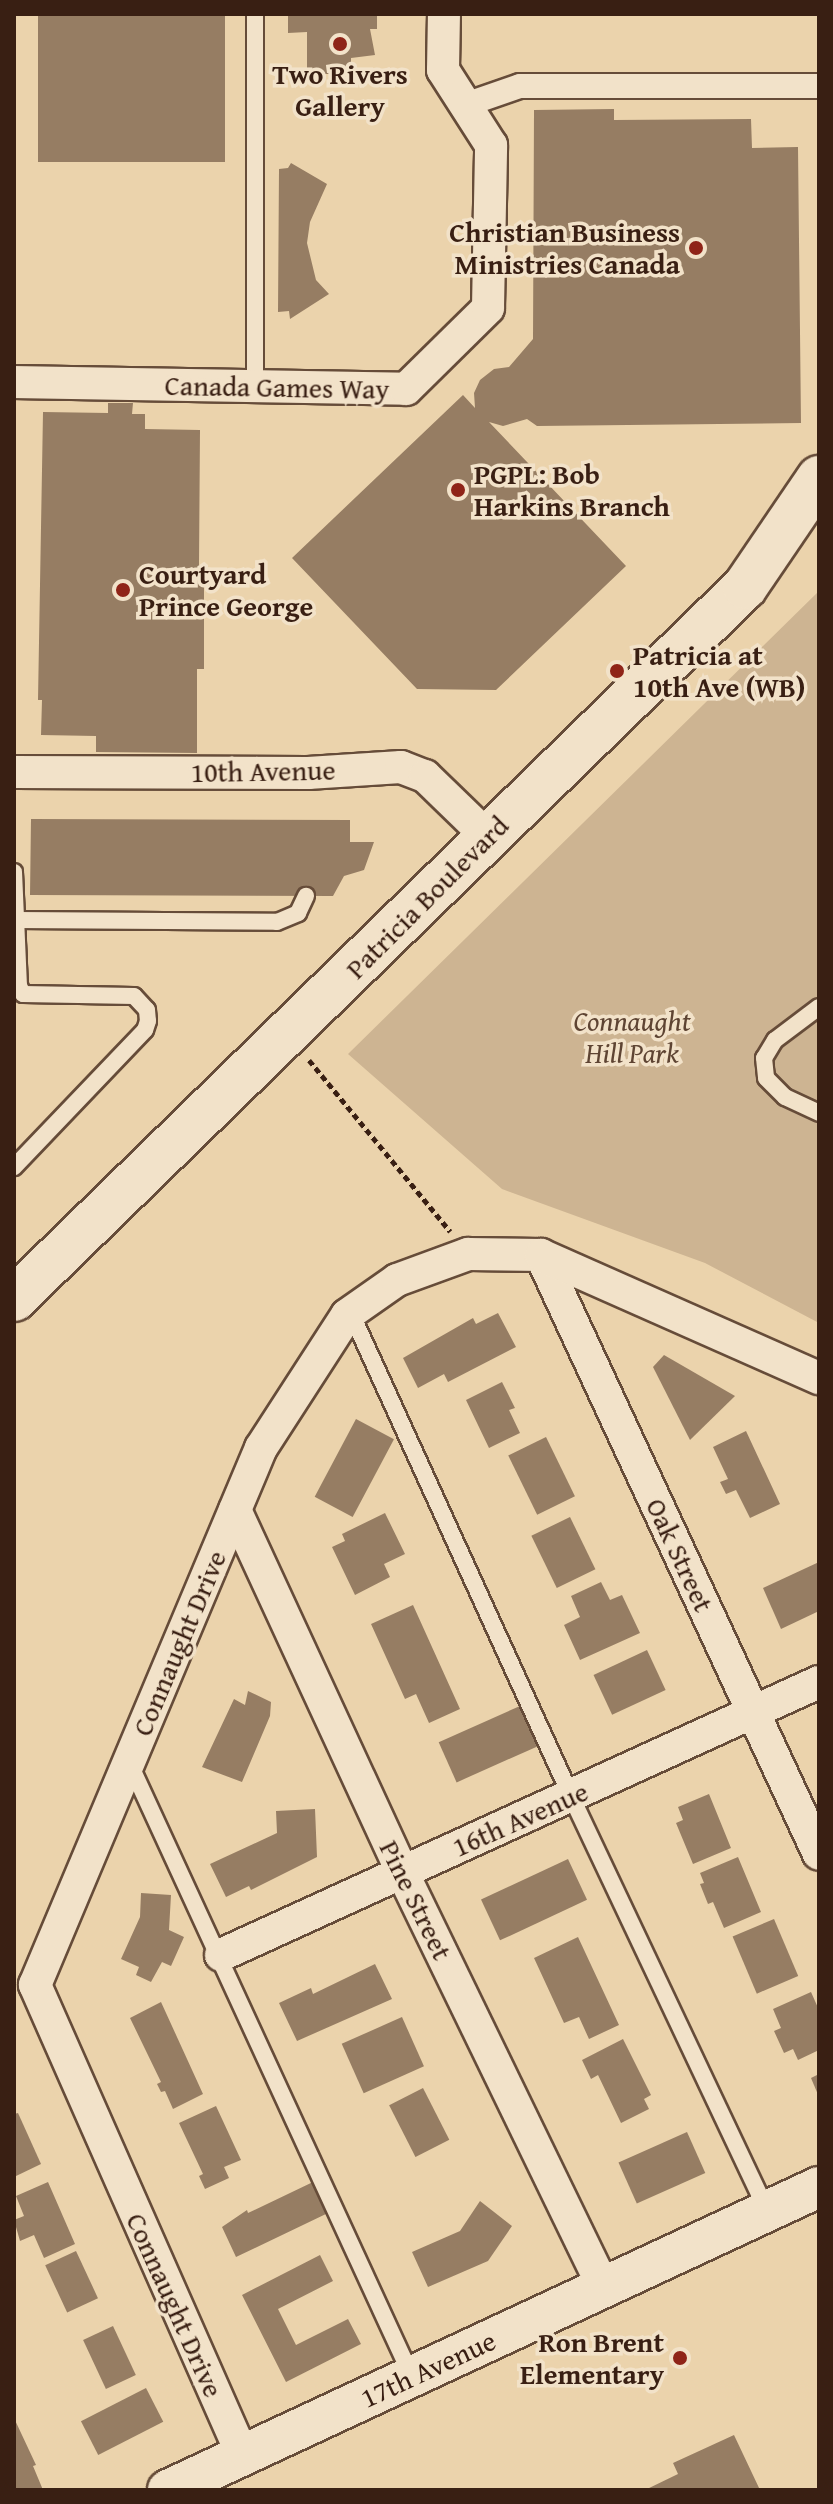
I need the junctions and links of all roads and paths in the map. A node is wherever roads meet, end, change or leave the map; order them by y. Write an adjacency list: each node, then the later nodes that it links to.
1 (255, 14): 6 (lane)
2 (444, 14): 4 (street, Canada Games Way)
3 (819, 86): 4 (street)
4 (465, 105): 6 (street, Canada Games Way)
5 (14, 382): 6 (street, Canada Games Way)
6 (255, 388)
7 (819, 478): 9 (main road, Patricia Boulevard)
8 (14, 772): 9 (street, 10th Avenue)
9 (487, 836): 14 (main road, Patricia Boulevard)
10 (14, 872): 12 (lane)
11 (306, 896): 12 (lane)
12 (16, 920): 16 (lane)
13 (819, 1007): 15 (lane)
14 (288, 1035): 17 (path); 19 (main road, Patricia Boulevard)
15 (819, 1113)
16 (14, 1167)
17 (468, 1254): 18 (street, Connaught Drive); 20 (street, Connaught Drive)
18 (541, 1255): 21 (street, Connaught Drive); 24 (street, Oak Street)
19 (14, 1299)
20 (351, 1313): 22 (street, Connaught Drive); 26 (lane)
21 (819, 1378)
22 (235, 1510): 25 (street, Connaught Drive); 28 (street, Pine Street)
23 (819, 1682): 24 (street, 16th Avenue)
24 (753, 1713): 26 (street, 16th Avenue); 27 (street, Oak Street)
25 (129, 1761): 29 (lane); 34 (street, Connaught Drive)
26 (571, 1796): 28 (street, 16th Avenue); 31 (lane)
27 (819, 1854)
28 (402, 1872): 29 (street, 16th Avenue); 32 (street, Pine Street)
29 (221, 1955): 33 (lane)
30 (819, 2187): 31 (street, 17th Avenue)
31 (768, 2211): 32 (street, 17th Avenue)
32 (603, 2286): 33 (street, 17th Avenue)
33 (413, 2378): 34 (street, 17th Avenue)
34 (242, 2454): 35 (street, 17th Avenue)
35 (168, 2490)

